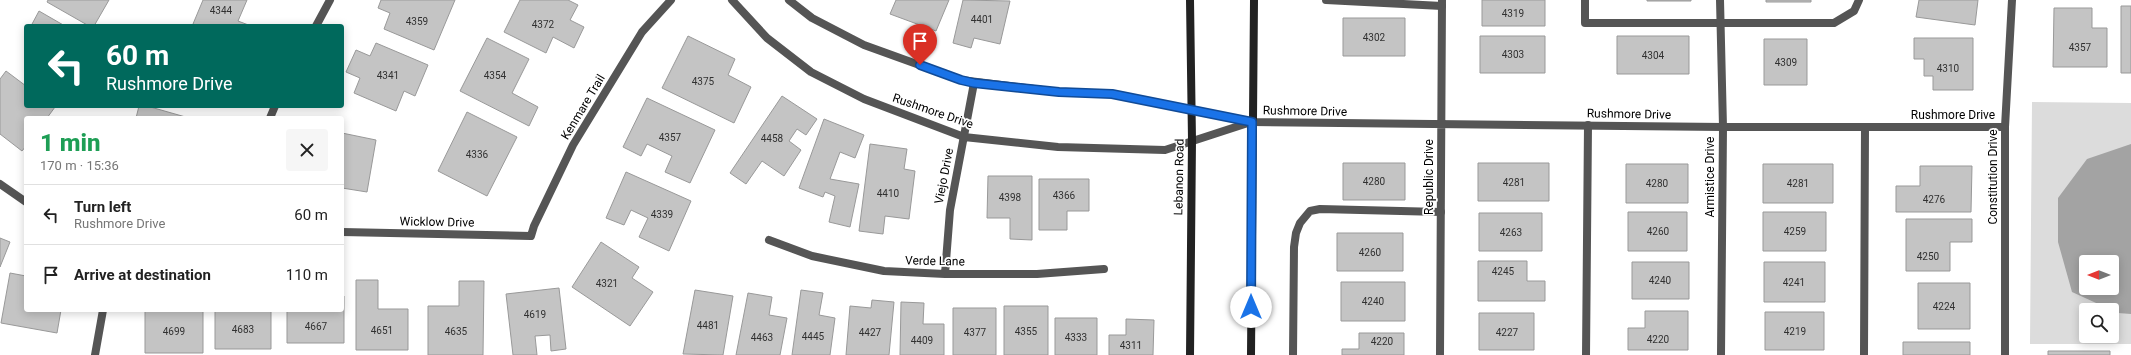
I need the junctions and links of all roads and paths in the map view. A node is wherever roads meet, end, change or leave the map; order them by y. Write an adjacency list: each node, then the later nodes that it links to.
1 (330, 0): 13 (street)
2 (670, 0): 29 (street, Kenmare Trail)
3 (732, 0): 23 (street, Rushmore Drive)
4 (788, 0): 15 (street, Rushmore Drive)
5 (1190, 0): 16 (main road, Lebanon Road)
6 (1254, 0): 17 (main road)
7 (1326, 0): 12 (street)
8 (1584, 0): 14 (street)
9 (1720, 0): 14 (street, Armistice Drive)
10 (1859, 0): 14 (street)
11 (2012, 0): 22 (street, Constitution Drive)
12 (1442, 3): 18 (street, Republic Drive)
13 (317, 24)
14 (1720, 24): 20 (street, Armistice Drive)
15 (974, 83): 16 (street, Rushmore Drive); 23 (street, Viejo Drive)
16 (1192, 109): 17 (street, Rushmore Drive); 24 (main road, Lebanon Road)
17 (1252, 122): 18 (street, Rushmore Drive); 24 (street, Rushmore Drive); 36 (main road)
18 (1442, 124): 19 (street, Rushmore Drive); 27 (street, Republic Drive)
19 (1588, 125): 20 (street, Rushmore Drive); 39 (street)
20 (1723, 127): 21 (street, Rushmore Drive); 40 (street, Armistice Drive)
21 (1865, 127): 22 (street, Rushmore Drive); 41 (street)
22 (2005, 127): 42 (street, Constitution Drive)
23 (964, 137): 24 (street, Rushmore Drive); 32 (street, Viejo Drive)
24 (1192, 140): 35 (main road, Lebanon Road)
25 (0, 184): 26 (street)
26 (24, 201)
27 (1441, 212): 37 (street); 38 (street, Republic Drive)
28 (344, 232): 29 (street, Wicklow Drive)
29 (532, 236)
30 (769, 240): 32 (street, Verde Lane)
31 (1104, 269): 32 (street, Verde Lane)
32 (945, 274)
33 (103, 312): 34 (street)
34 (95, 355)
35 (1190, 355)
36 (1251, 355)
37 (1293, 355)
38 (1440, 355)
39 (1586, 355)
40 (1721, 355)
41 (1864, 355)
42 (2005, 355)

